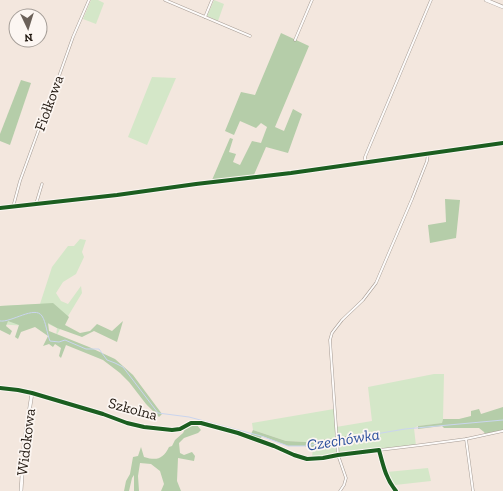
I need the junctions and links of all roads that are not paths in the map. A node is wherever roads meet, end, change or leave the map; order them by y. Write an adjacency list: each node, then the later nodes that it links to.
1 (89, 0): 16 (street, Fiołkowa)
2 (165, 0): 8 (street)
3 (212, 0): 8 (street)
4 (312, 0): 10 (street)
5 (431, 0): 13 (street)
6 (486, 0): 7 (street)
7 (503, 7)
8 (205, 17): 9 (street)
9 (250, 36)
10 (295, 40)
11 (503, 143): 12 (street)
12 (428, 153): 13 (street); 23 (street)
13 (364, 163): 15 (street)
14 (42, 184): 15 (street)
15 (36, 204): 16 (street)
16 (13, 207): 17 (street)
17 (0, 208)
18 (0, 388): 19 (street, Szkolna)
19 (32, 393): 23 (street, Szkolna); 24 (street, Widokowa)
20 (503, 431): 21 (street, Szkolna)
21 (466, 439): 22 (street, Szkolna); 27 (street)
22 (379, 450): 23 (street, Szkolna); 26 (street)
23 (338, 455): 25 (street)
24 (21, 491)
25 (340, 491)
26 (396, 491)
27 (473, 491)

